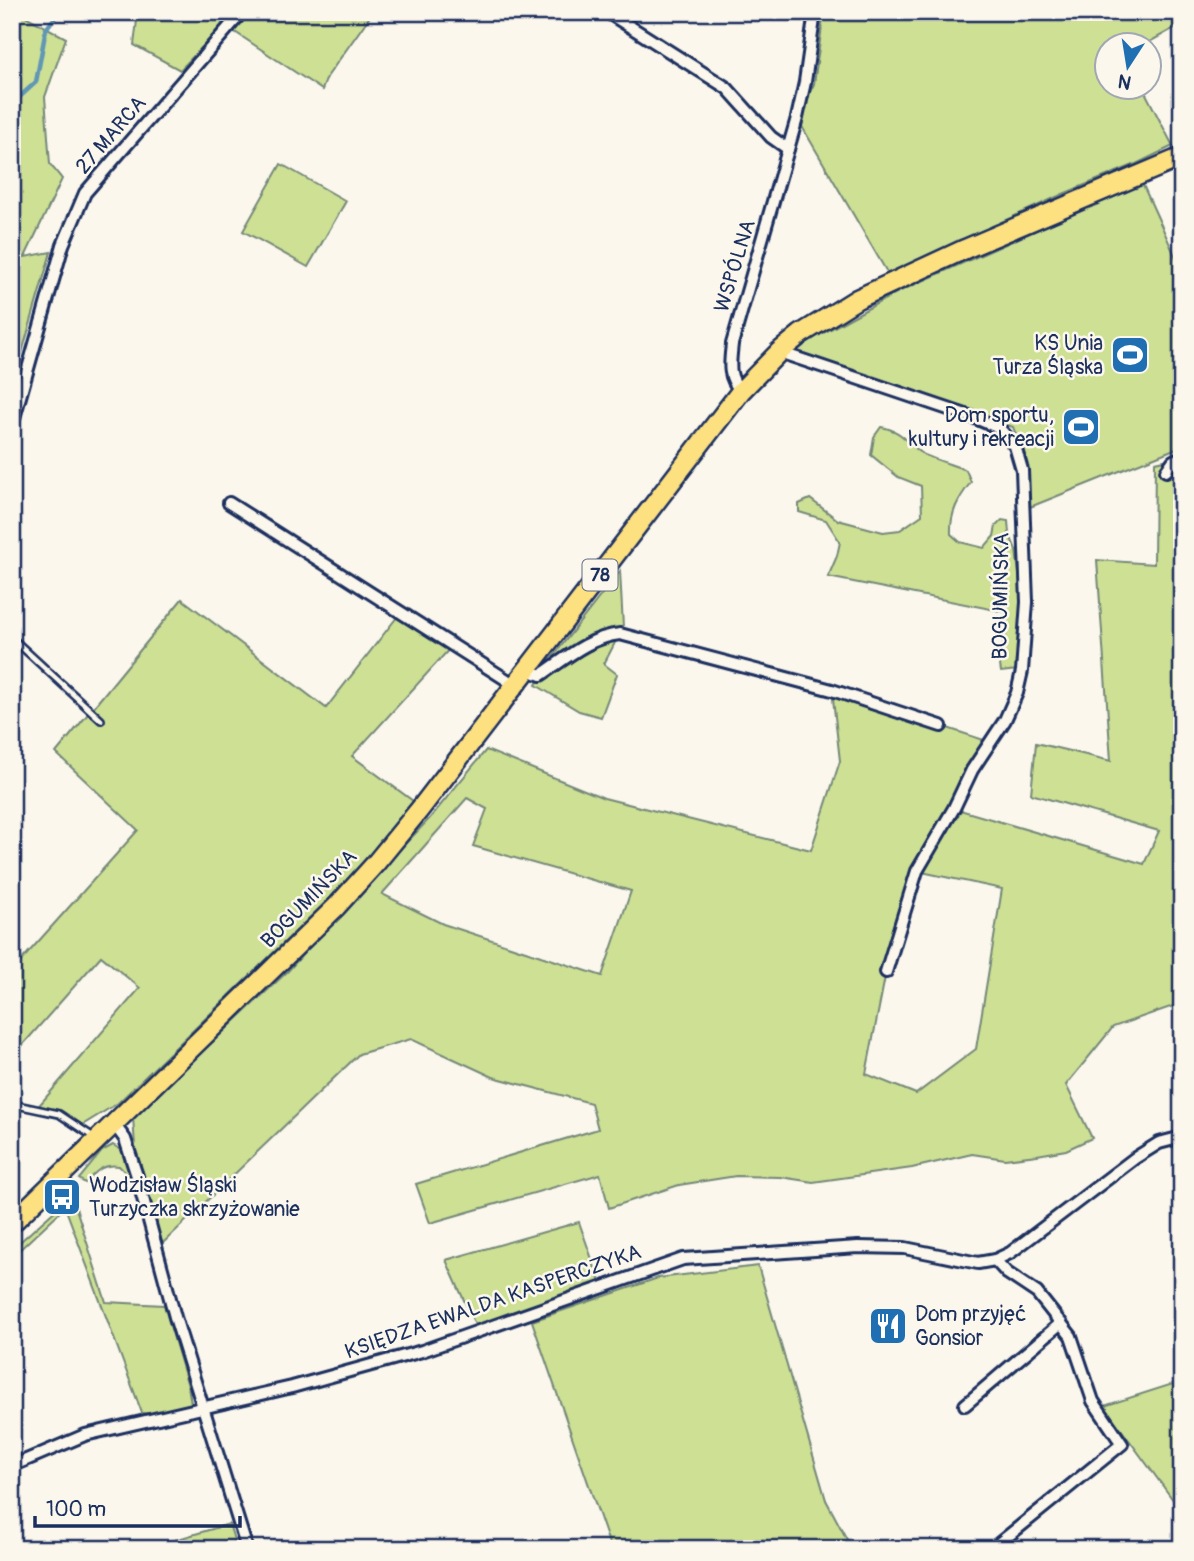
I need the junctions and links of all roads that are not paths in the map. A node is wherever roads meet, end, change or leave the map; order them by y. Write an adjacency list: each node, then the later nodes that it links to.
1 (242, 12): 8 (street, 27 MARCA)
2 (607, 12): 4 (street)
3 (815, 12): 4 (street, WSPÓLNA)
4 (788, 149): 7 (street, WSPÓLNA)
5 (1182, 157): 6 (main road, BOGUMIŃSKA / 78)
6 (779, 352): 7 (main road, BOGUMIŃSKA / 78); 17 (street, BOGUMIŃSKA)
7 (741, 391): 13 (main road, BOGUMIŃSKA / 78)
8 (12, 425)
9 (1182, 457): 10 (street)
10 (1166, 471)
11 (229, 503): 14 (street)
12 (12, 638): 15 (lane)
13 (528, 670): 14 (main road, BOGUMIŃSKA / 78); 16 (street)
14 (515, 685): 19 (main road, BOGUMIŃSKA / 78)
15 (102, 720)
16 (941, 726)
17 (886, 972)
18 (12, 1104): 21 (lane)
19 (114, 1124): 21 (main road, BOGUMIŃSKA / 78); 26 (street)
20 (1182, 1137): 23 (street)
21 (98, 1139): 22 (main road, BOGUMIŃSKA / 78)
22 (12, 1223)
23 (995, 1260): 24 (street); 26 (street, KSIĘDZA EWALDA KASPERCZYKA)
24 (1061, 1324): 25 (street); 28 (street)
25 (965, 1405)
26 (203, 1409): 27 (street, KSIĘDZA EWALDA KASPERCZYKA); 29 (street)
27 (12, 1466)
28 (997, 1545)
29 (247, 1549)

